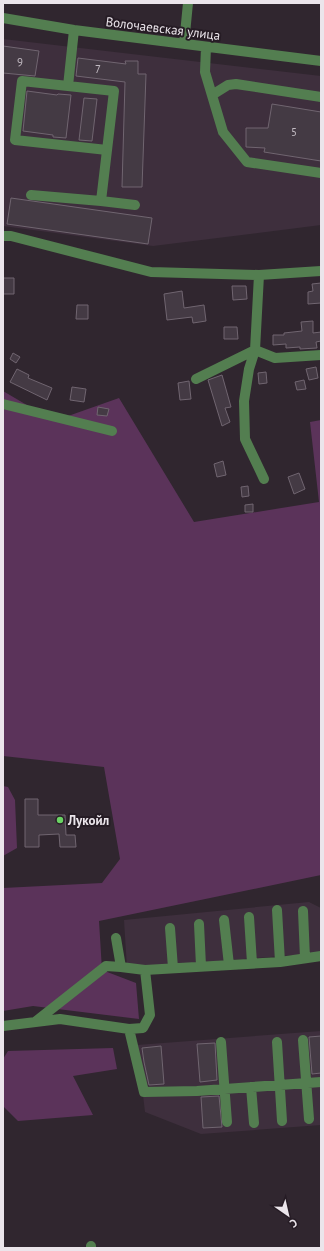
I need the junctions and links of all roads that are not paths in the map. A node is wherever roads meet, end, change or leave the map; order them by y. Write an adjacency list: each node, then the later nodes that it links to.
1 (188, 3): 4 (street)
2 (3, 18): 3 (street, Волочаевская улица)
3 (74, 30): 4 (street, Волочаевская улица); 7 (street)
4 (184, 44): 5 (street, Волочаевская улица)
5 (206, 47): 6 (street, Волочаевская улица); 8 (street)
6 (321, 61)
7 (68, 86): 10 (street); 10 (street)
8 (212, 95): 9 (street); 11 (street)
9 (321, 97)
10 (107, 150): 13 (street)
11 (321, 174)
12 (31, 195): 13 (street)
13 (101, 201): 14 (street)
14 (135, 205)
15 (3, 236): 17 (street)
16 (321, 270): 17 (street)
17 (259, 275): 18 (street)
18 (255, 350): 19 (street); 20 (street); 23 (street)
19 (321, 355)
20 (196, 379)
21 (3, 404): 22 (street)
22 (112, 430)
23 (264, 479)
24 (277, 910): 33 (street)
25 (303, 912): 32 (street)
26 (249, 917): 34 (street)
27 (224, 920): 35 (street)
28 (198, 924): 36 (street)
29 (170, 928): 38 (street)
30 (116, 938): 37 (street)
31 (321, 956): 32 (street)
32 (306, 958): 33 (street)
33 (280, 962): 34 (street)
34 (252, 963): 35 (street)
35 (229, 965): 36 (street)
36 (201, 966): 38 (street)
37 (121, 967): 39 (street); 40 (street)
38 (173, 968): 39 (street)
39 (145, 970): 42 (street)
40 (35, 1022): 41 (street); 42 (street)
41 (3, 1026)
42 (129, 1029): 50 (street)
43 (303, 1040): 46 (street)
44 (221, 1042): 50 (street)
45 (277, 1042): 48 (street)
46 (306, 1082): 47 (street); 48 (street); 51 (street)
47 (321, 1082)
48 (279, 1085): 49 (street); 52 (street)
49 (251, 1087): 50 (street); 54 (street)
50 (225, 1089): 53 (street)
51 (309, 1119)
52 (282, 1121)
53 (227, 1122)
54 (254, 1123)

